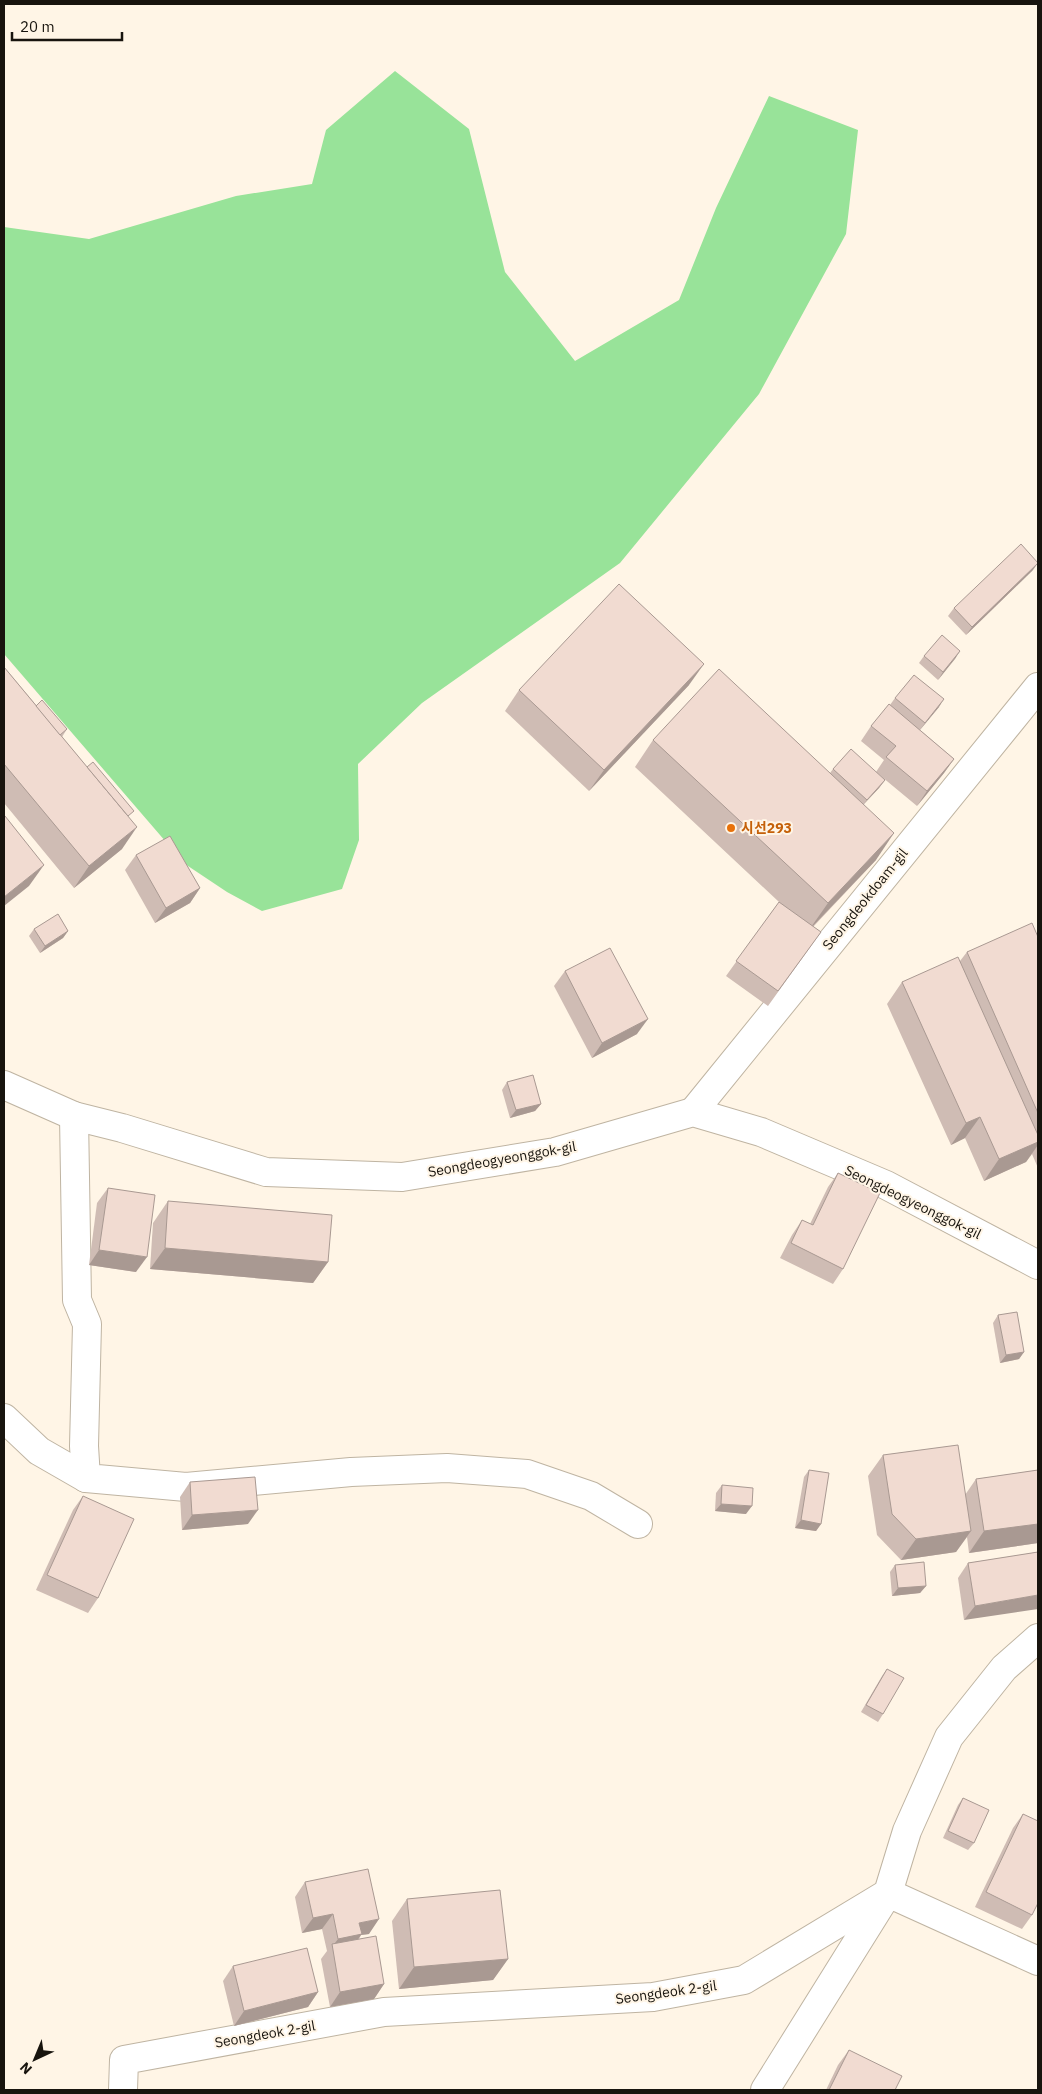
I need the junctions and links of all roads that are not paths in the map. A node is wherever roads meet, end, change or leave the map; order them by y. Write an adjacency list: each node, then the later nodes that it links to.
1 (1038, 687): 3 (street, Seongdeokdoam-gil)
2 (4, 1085): 4 (street, Seongdeogyeonggok-gil)
3 (693, 1112): 4 (street, Seongdeogyeonggok-gil); 5 (street, Seongdeogyeonggok-gil)
4 (74, 1116): 7 (street)
5 (1038, 1265)
6 (4, 1418): 7 (street)
7 (86, 1478): 8 (street)
8 (638, 1524)
9 (1038, 1638): 10 (street)
10 (888, 1893): 11 (street); 12 (street, Seongdeok 2-gil); 13 (street)
11 (1038, 1961)
12 (123, 2090)
13 (765, 2090)

